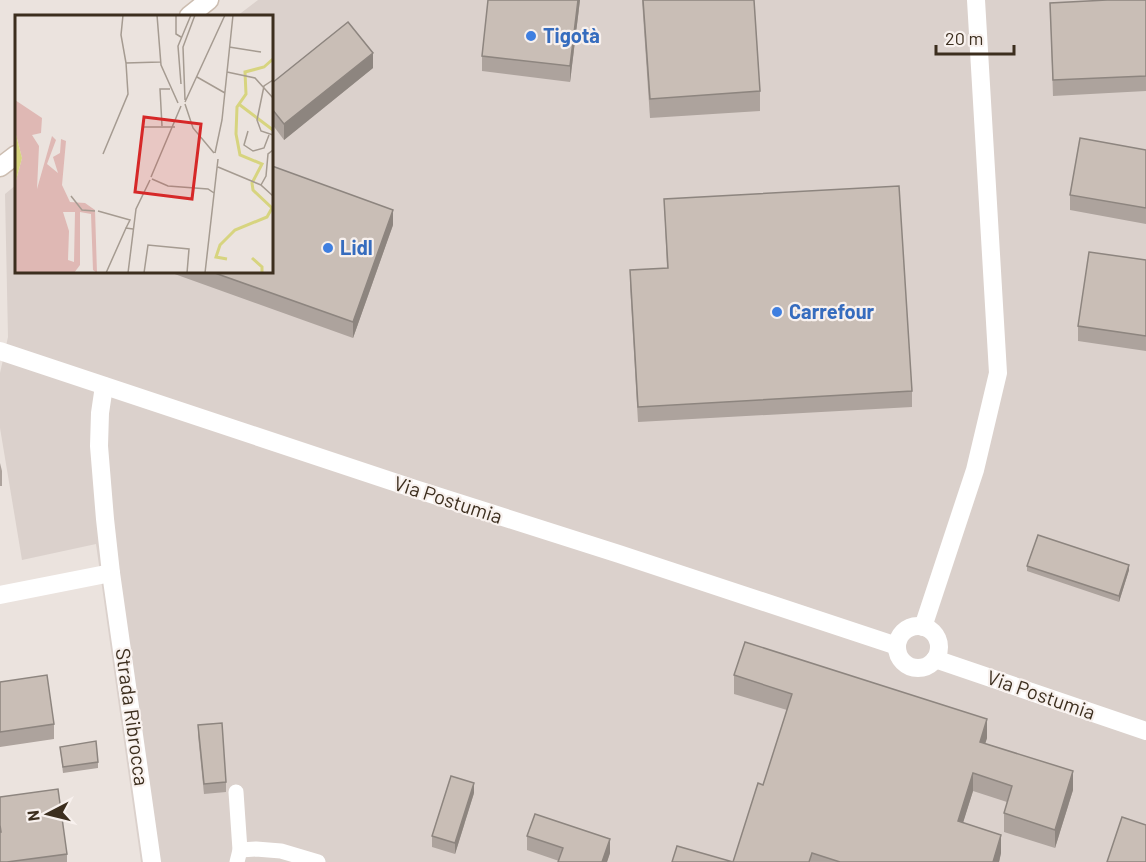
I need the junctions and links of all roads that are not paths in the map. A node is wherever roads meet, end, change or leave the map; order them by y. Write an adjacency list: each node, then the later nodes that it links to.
1 (209, 0): 3 (street)
2 (976, 0): 10 (street)
3 (190, 15)
4 (15, 156): 5 (street)
5 (0, 167)
6 (0, 351): 7 (street, Via Postumia)
7 (104, 386): 8 (street, Strada Ribrocca); 11 (street, Via Postumia)
8 (111, 573): 9 (street); 16 (street, Strada Ribrocca)
9 (0, 595)
10 (922, 627): 11 (street); 12 (street)
11 (897, 646): 12 (street)
12 (935, 658): 13 (street, Via Postumia)
13 (1146, 731)
14 (236, 792): 15 (lane)
15 (238, 856): 17 (lane)
16 (152, 862)
17 (318, 862)

